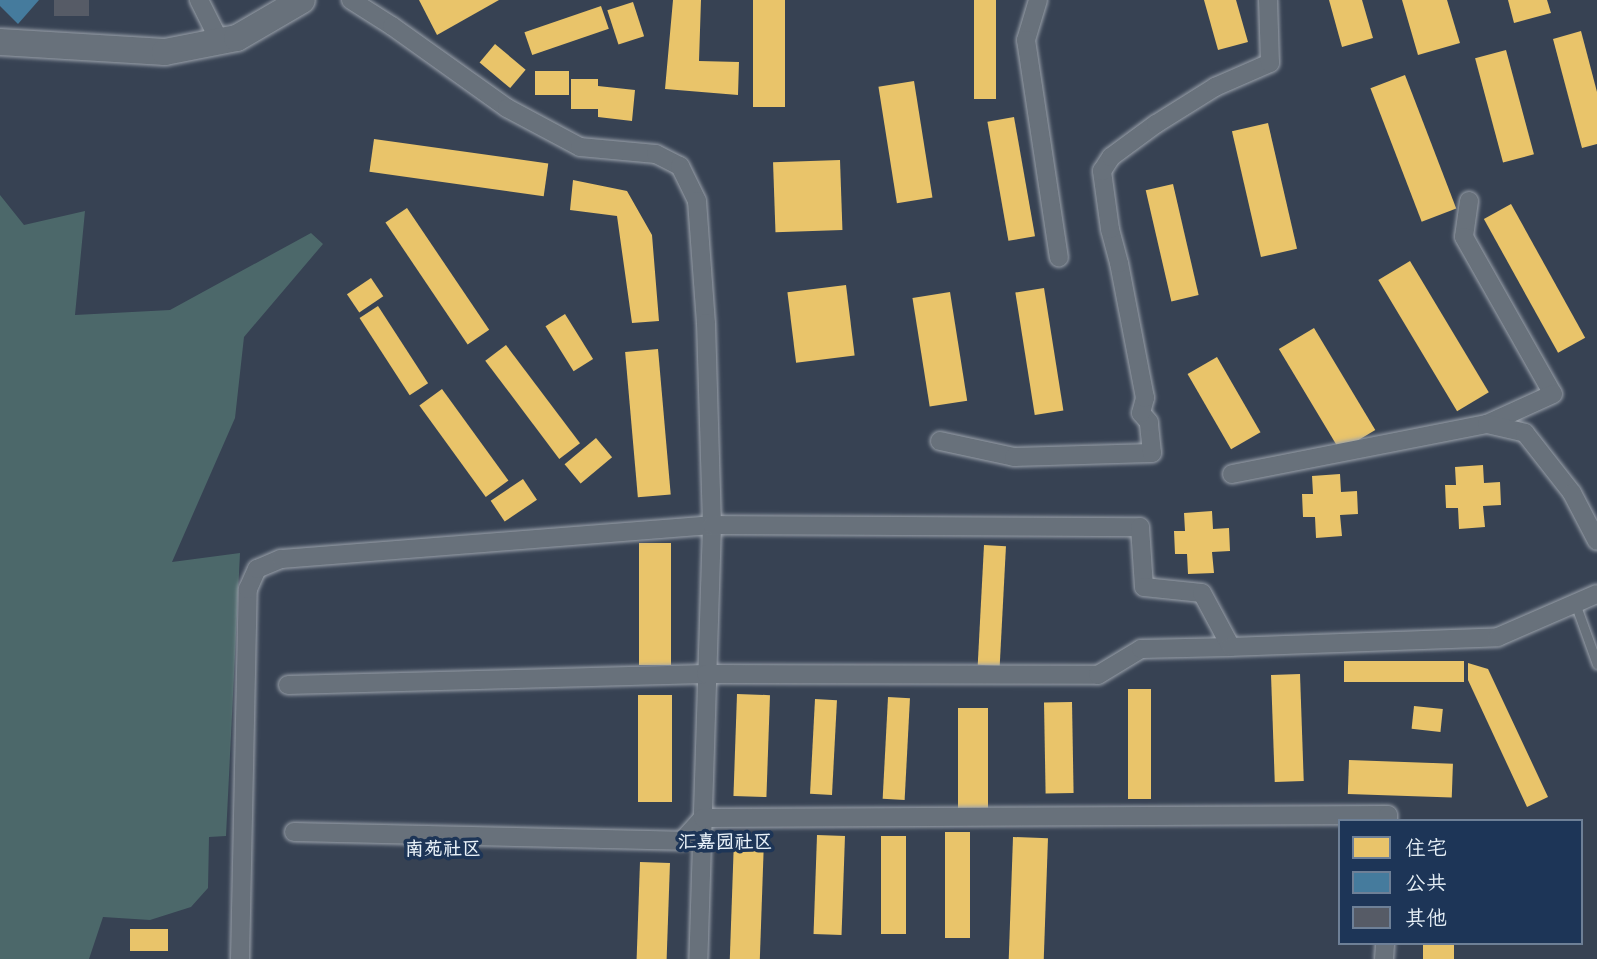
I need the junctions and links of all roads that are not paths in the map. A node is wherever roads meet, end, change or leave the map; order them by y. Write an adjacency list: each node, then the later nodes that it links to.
1 (199, 0): 7 (street)
2 (302, 0): 7 (street)
3 (351, 0): 13 (street)
4 (1038, 0): 9 (street)
5 (1268, 0): 11 (street)
6 (0, 42): 7 (street)
7 (220, 42)
8 (1469, 201): 10 (street)
9 (1059, 258)
10 (1487, 424): 12 (street); 14 (street)
11 (940, 441)
12 (1233, 474)
13 (712, 525): 17 (street); 19 (street); 24 (street)
14 (1597, 541)
15 (1597, 594): 16 (street)
16 (1575, 603): 17 (street); 18 (lane)
17 (1231, 647): 19 (street)
18 (1597, 664)
19 (706, 674): 20 (street); 21 (street)
20 (288, 685)
21 (703, 818): 22 (street); 23 (street); 25 (street)
22 (1388, 819)
23 (294, 832)
24 (240, 959)
25 (698, 959)

